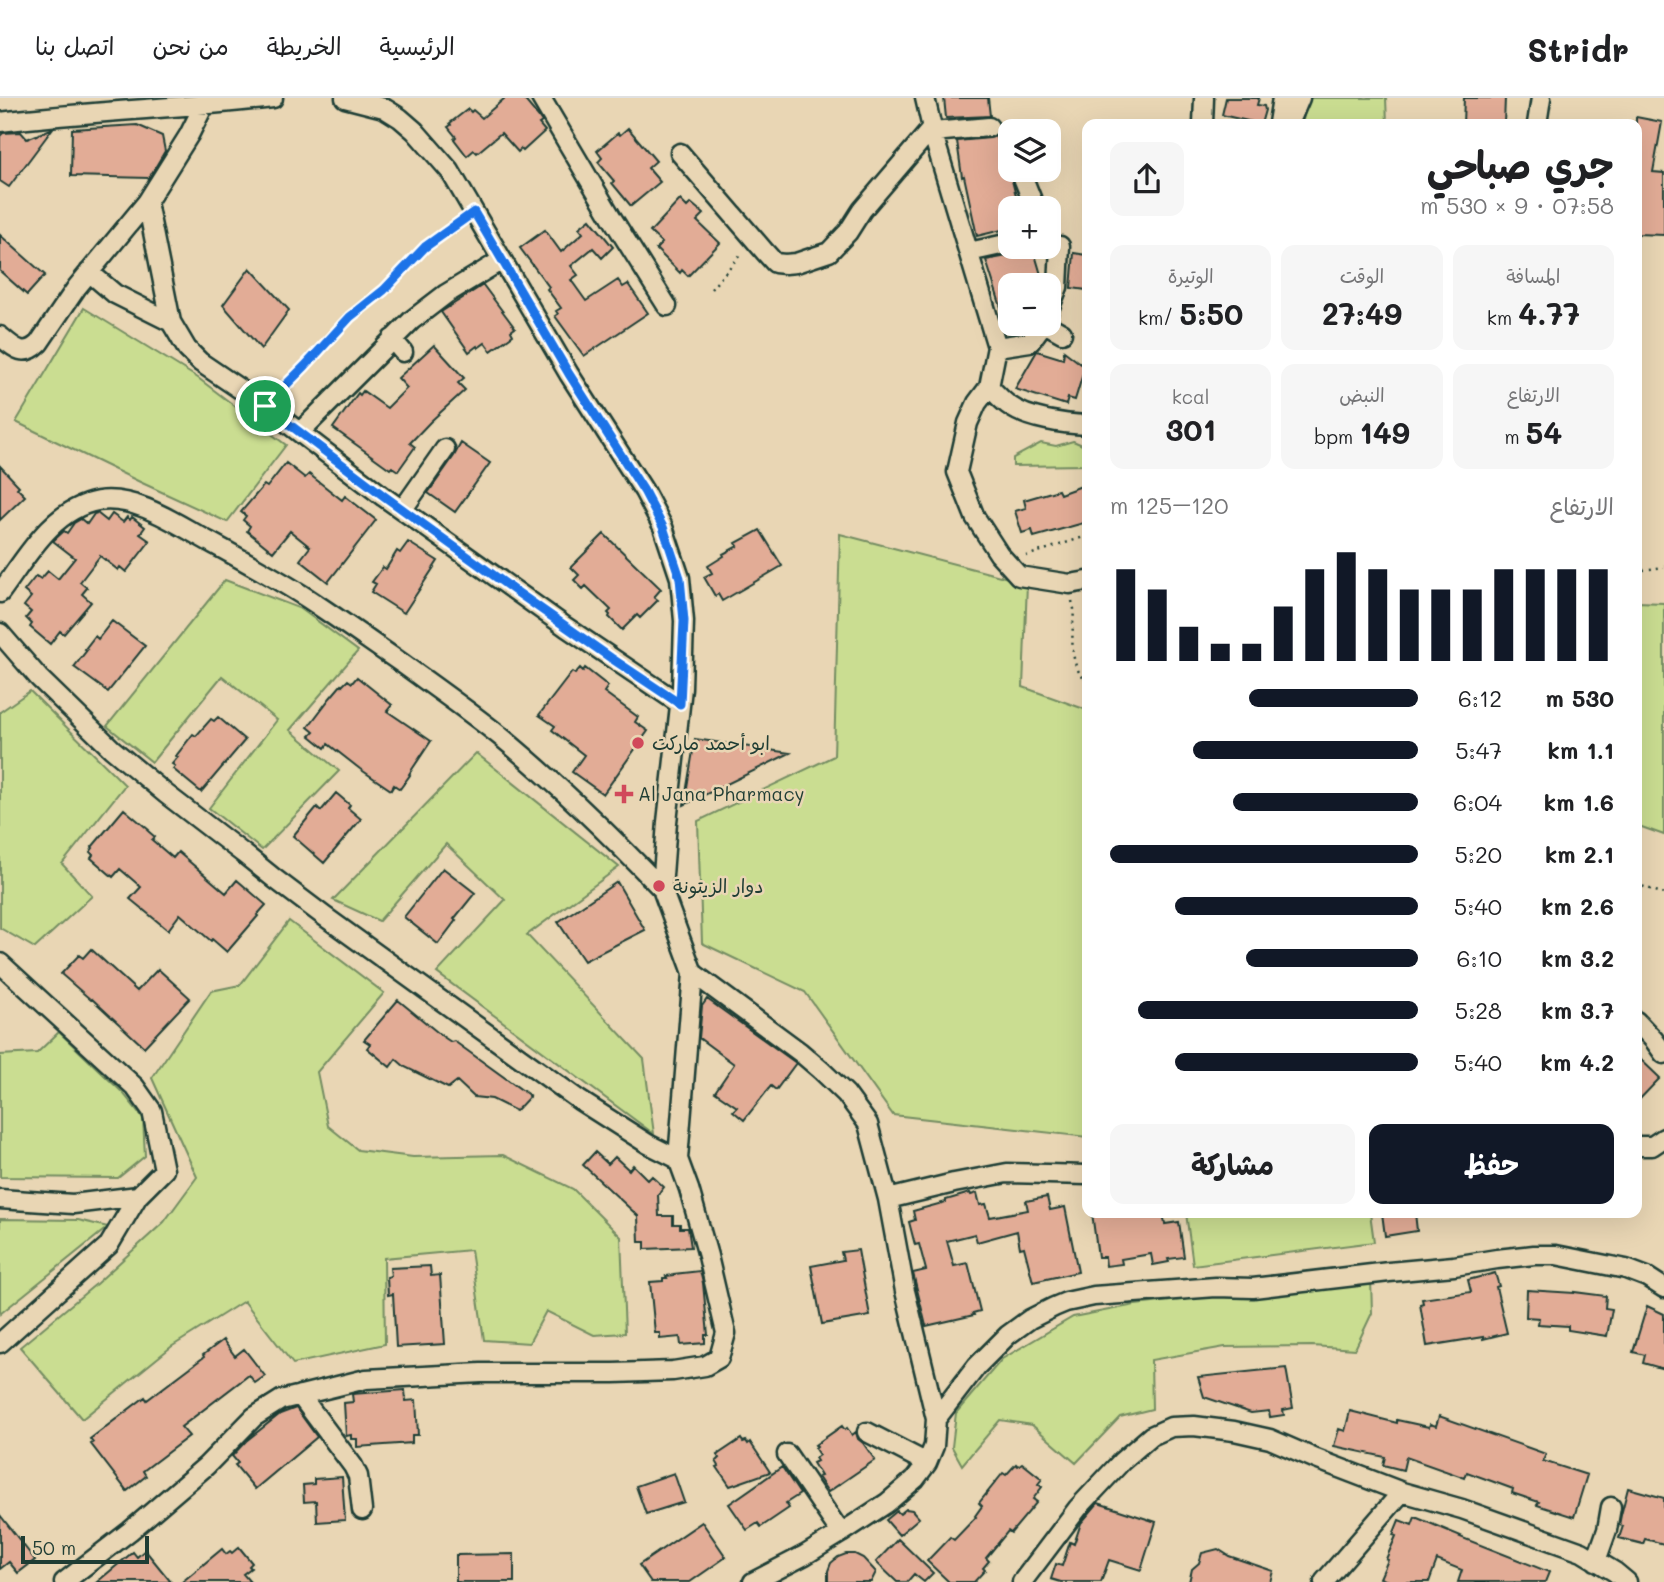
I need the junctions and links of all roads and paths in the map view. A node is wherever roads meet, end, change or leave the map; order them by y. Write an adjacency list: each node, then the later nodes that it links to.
1 (273, 98): 9 (street)
2 (345, 98): 19 (street)
3 (541, 98): 26 (street)
4 (925, 98): 16 (street)
5 (1204, 98): 10 (street)
6 (1282, 98): 11 (street)
7 (1300, 98): 12 (street)
8 (1541, 98): 13 (street)
9 (204, 105): 14 (street); 18 (street)
10 (1203, 119)
11 (1278, 119)
12 (1291, 119)
13 (1538, 119)
14 (0, 122)
15 (989, 127): 16 (street)
16 (932, 130): 20 (street); 22 (street)
17 (680, 153): 20 (street)
18 (147, 202): 24 (street); 27 (street)
19 (474, 212): 23 (street); 32 (path)
20 (754, 240): 25 (path)
21 (998, 246): 22 (street)
22 (969, 252): 30 (street)
23 (502, 260): 34 (street); 45 (street)
24 (89, 272): 27 (street); 28 (street)
25 (711, 289)
26 (667, 306)
27 (172, 322): 32 (street)
28 (0, 336)
29 (1035, 336): 30 (street)
30 (997, 347): 31 (street)
31 (989, 387): 33 (street); 38 (street)
32 (265, 406): 34 (street)
33 (1082, 424)
34 (300, 432): 36 (street)
35 (445, 449): 36 (street)
36 (403, 509): 45 (street)
37 (1082, 538): 38 (path)
38 (1006, 563): 41 (street)
39 (1664, 567): 40 (path)
40 (1642, 570)
41 (1079, 582): 44 (path)
42 (0, 593): 47 (street)
43 (0, 633): 55 (street)
44 (1082, 676)
45 (680, 704): 47 (street)
46 (1642, 886): 48 (path)
47 (662, 889): 50 (street)
48 (1664, 894)
49 (0, 963): 57 (street)
50 (693, 973): 55 (street); 59 (street)
51 (1642, 1027): 52 (street)
52 (1664, 1054)
53 (1664, 1138): 54 (street)
54 (1642, 1146)
55 (678, 1159): 62 (street)
56 (1082, 1175): 59 (street)
57 (138, 1196): 58 (street); 61 (street)
58 (0, 1199)
59 (888, 1199): 63 (street)
60 (1664, 1288): 63 (street)
61 (0, 1343)
62 (300, 1395): 69 (street); 72 (street)
63 (936, 1419): 66 (street)
64 (867, 1432): 66 (street)
65 (787, 1454): 70 (street)
66 (927, 1463): 70 (street)
67 (1402, 1492): 71 (street); 74 (street); 75 (street)
68 (1611, 1507): 71 (street)
69 (362, 1510)
70 (841, 1533): 73 (street)
71 (1596, 1560): 76 (street)
72 (64, 1582)
73 (753, 1582)
74 (1022, 1582)
75 (1324, 1582)
76 (1627, 1582)

